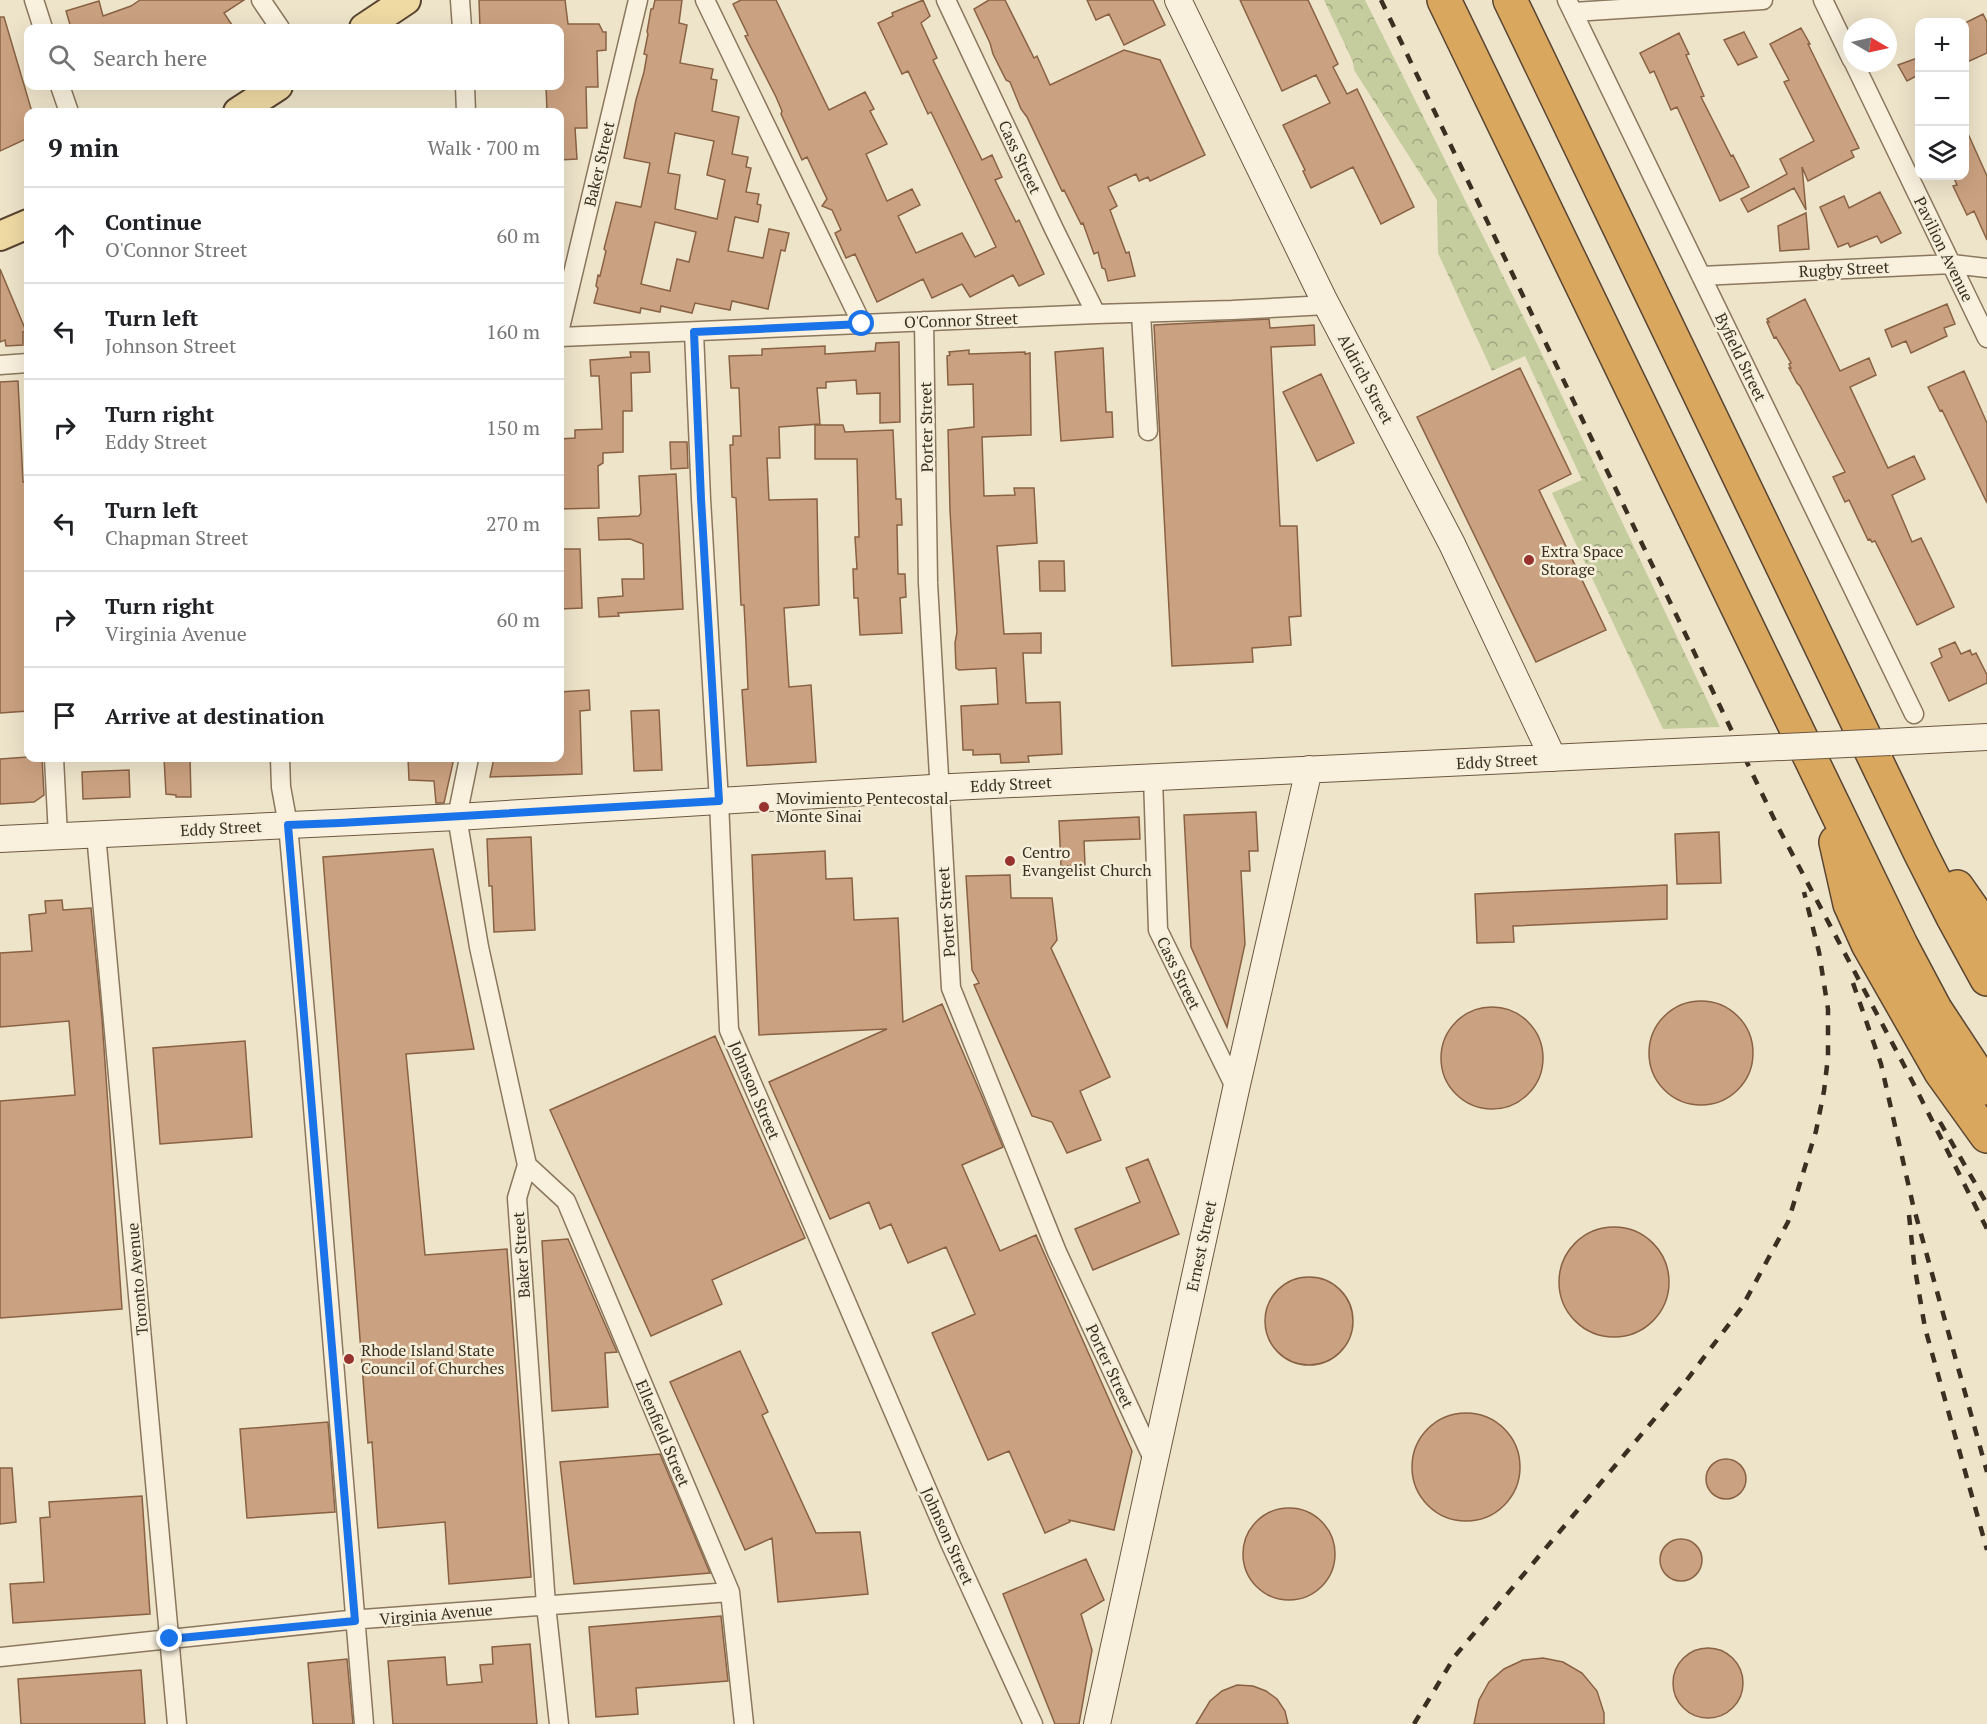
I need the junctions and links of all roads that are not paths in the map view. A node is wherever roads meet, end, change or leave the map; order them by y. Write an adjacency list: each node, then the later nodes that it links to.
1 (34, 0): 14 (street)
2 (261, 0): 15 (street)
3 (406, 0): 16 (main road)
4 (460, 0): 17 (street)
5 (638, 0): 32 (street, Baker Street)
6 (705, 0): 36 (street)
7 (946, 0): 33 (street, Cass Street)
8 (1178, 0): 31 (main road, Aldrich Street)
9 (1444, 0): 51 (highway)
10 (1510, 0): 53 (highway)
11 (1763, 0): 13 (street)
12 (1823, 0): 18 (street, Pavilion Avenue)
13 (1570, 6): 30 (street, Byfield Street)
14 (42, 24)
15 (277, 24)
16 (370, 24)
17 (462, 24)
18 (1843, 41)
19 (1858, 72): 28 (street, Pavilion Avenue)
20 (61, 90): 23 (street)
21 (272, 90): 24 (main road)
22 (465, 90): 25 (street)
23 (68, 108)
24 (244, 108)
25 (466, 108)
26 (24, 226): 27 (main road)
27 (0, 236)
28 (1952, 264): 29 (street, Rugby Street); 30 (street, Rugby Street); 39 (street, Pavilion Avenue)
29 (1987, 268)
30 (1701, 276): 43 (street, Byfield Street)
31 (1327, 304): 34 (street, O'Connor Street); 45 (main road, Aldrich Street)
32 (564, 311)
33 (1096, 314): 34 (street, O'Connor Street); 35 (street, O'Connor Street)
34 (1142, 314): 42 (street)
35 (924, 321): 36 (street, O'Connor Street); 52 (street, Porter Street)
36 (862, 324): 37 (street, O'Connor Street)
37 (694, 332): 38 (street, O'Connor Street); 54 (street, Johnson Street)
38 (564, 337)
39 (1987, 338)
40 (24, 363): 41 (street)
41 (0, 365)
42 (1148, 431)
43 (1914, 714)
44 (1987, 737): 45 (main road, Eddy Street, bridge)
45 (1553, 758): 49 (main road, Eddy Street)
46 (54, 762): 58 (street)
47 (280, 762): 56 (street)
48 (468, 762): 55 (street, Baker Street)
49 (1309, 769): 50 (main road, Eddy Street); 63 (main road, Ernest Street)
50 (1153, 777): 52 (main road, Eddy Street); 63 (street, Cass Street)
51 (1823, 785): 62 (highway); 64 (highway)
52 (938, 788): 54 (main road, Eddy Street); 66 (street, Porter Street)
53 (1889, 788): 60 (highway); 61 (highway)
54 (719, 801): 55 (main road, Eddy Street); 76 (street, Johnson Street)
55 (457, 817): 56 (main road, Eddy Street); 65 (street, Baker Street)
56 (288, 825): 57 (main road, Eddy Street); 69 (street)
57 (96, 834): 58 (main road, Eddy Street); 70 (street, Toronto Avenue)
58 (58, 836): 59 (main road, Eddy Street)
59 (0, 839)
60 (1987, 930)
61 (1987, 979)
62 (1987, 1088)
63 (1236, 1089): 66 (main road, Ernest Street)
64 (1987, 1136)
65 (527, 1165): 67 (street, Ellenfield Street); 68 (street, Baker Street)
66 (1154, 1461): 77 (main road, Ernest Street)
67 (730, 1592): 68 (street, Virginia Avenue); 75 (street, Ellenfield Street)
68 (546, 1605): 69 (street, Virginia Avenue); 74 (street, Baker Street)
69 (355, 1621): 70 (street, Virginia Avenue); 73 (street)
70 (170, 1639): 71 (street, Virginia Avenue); 72 (street, Toronto Avenue)
71 (0, 1657)
72 (177, 1724)
73 (364, 1724)
74 (559, 1724)
75 (744, 1724)
76 (1033, 1724)
77 (1097, 1724)

